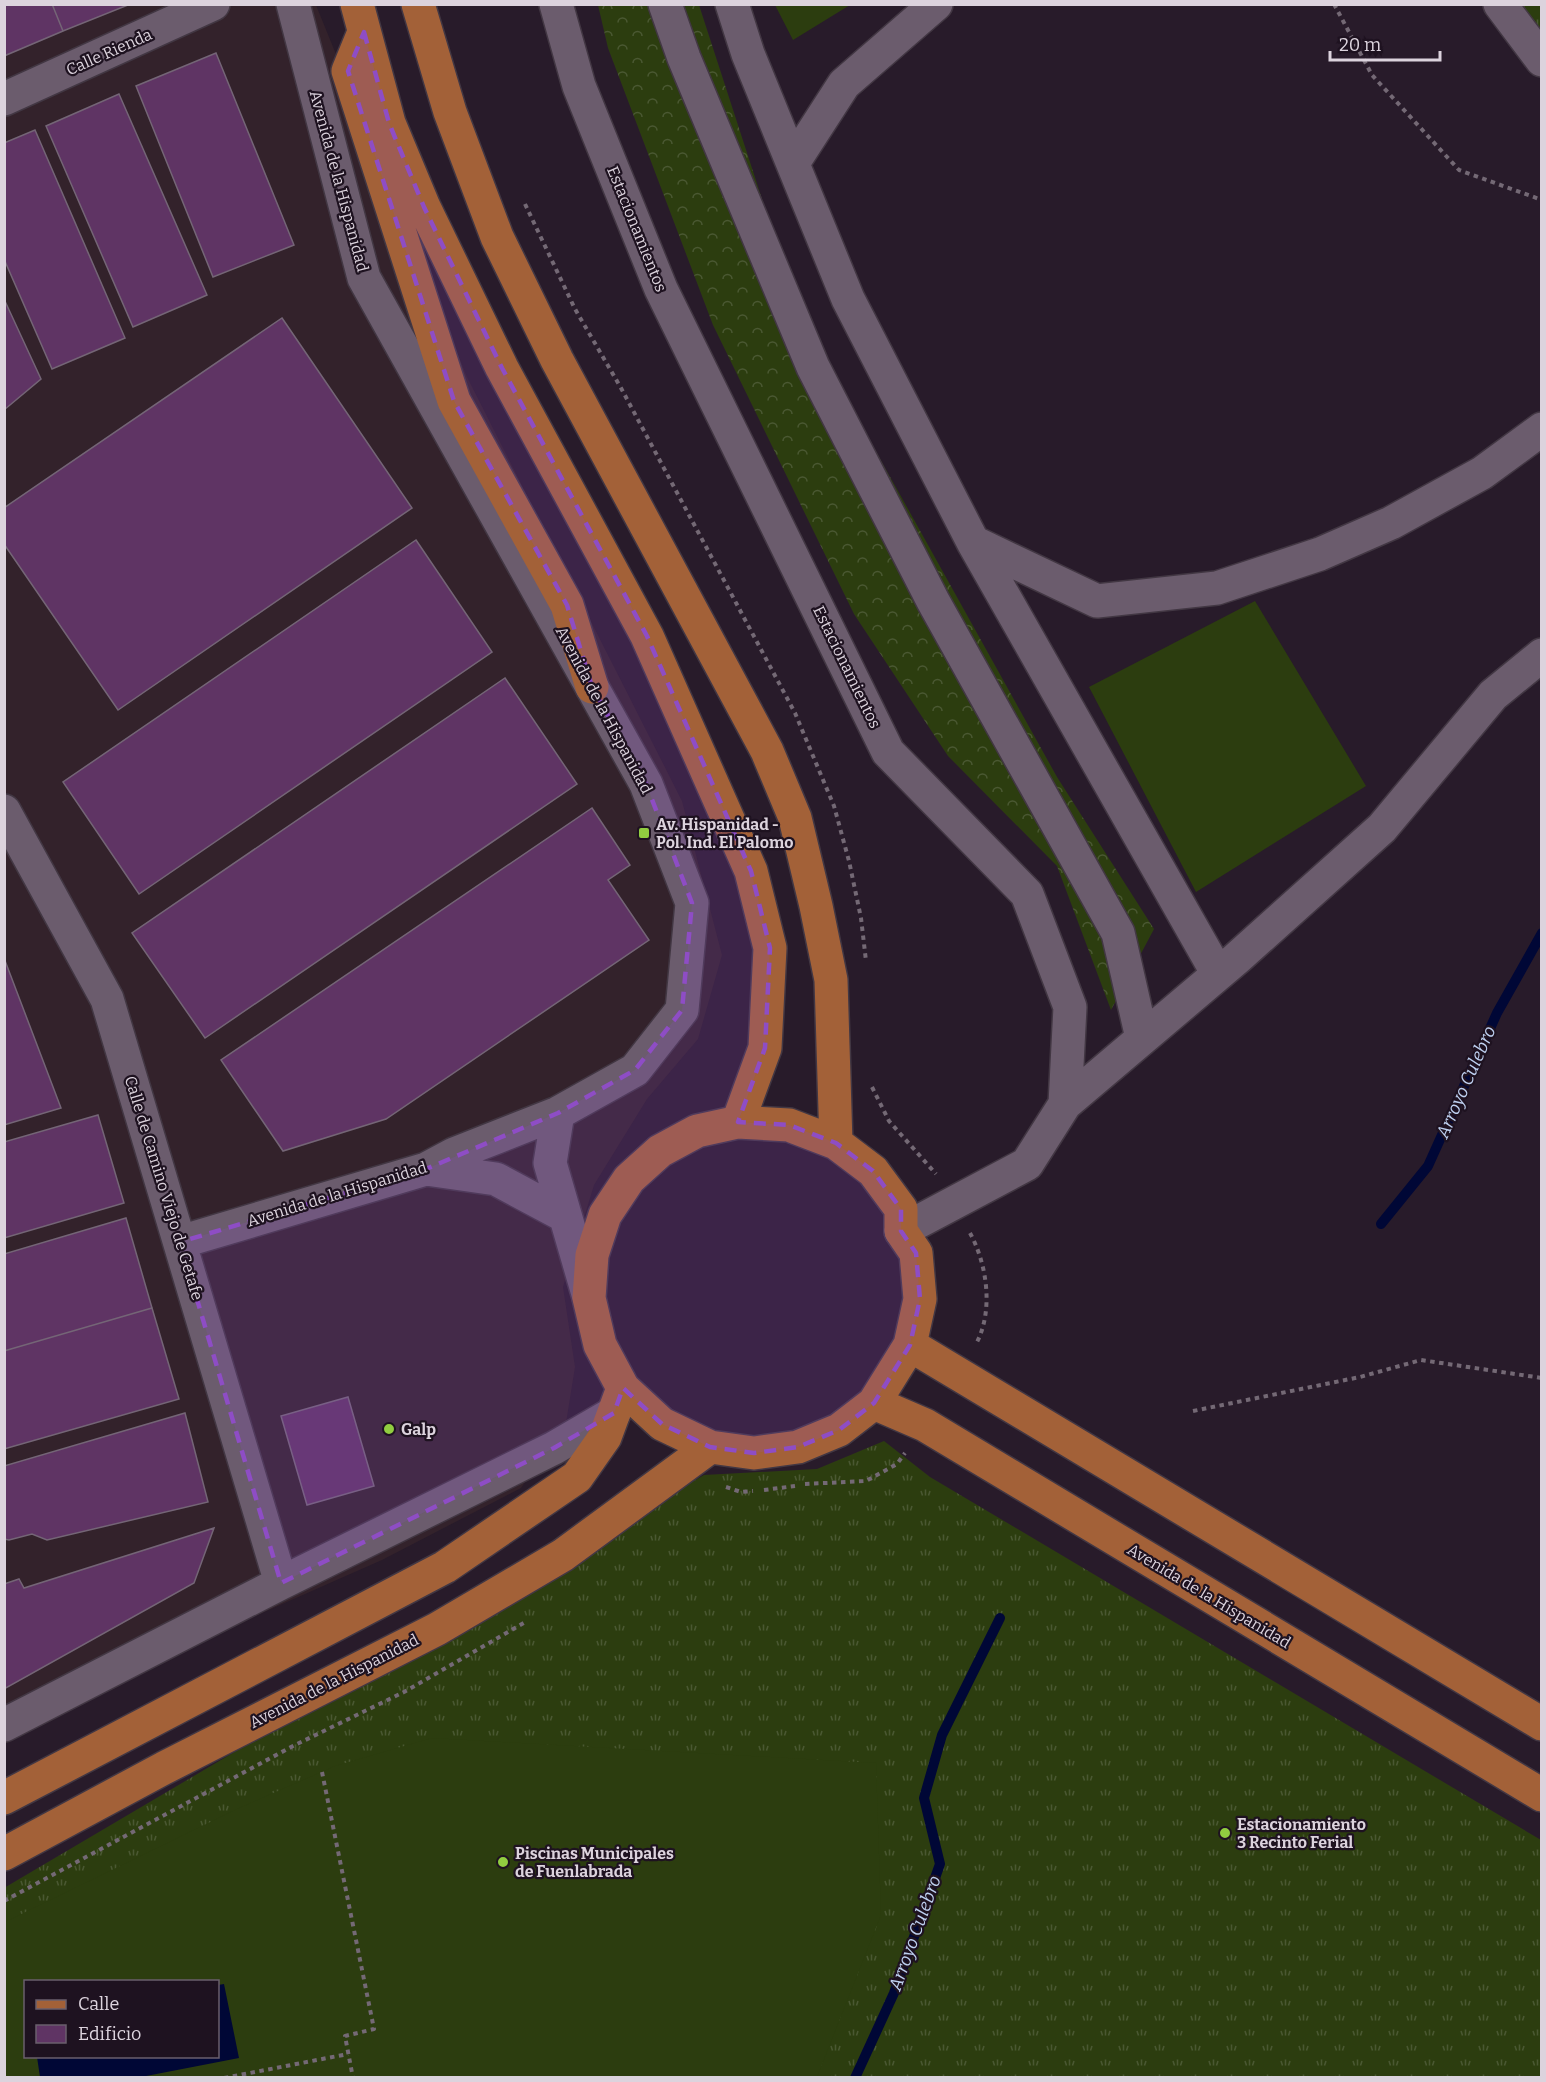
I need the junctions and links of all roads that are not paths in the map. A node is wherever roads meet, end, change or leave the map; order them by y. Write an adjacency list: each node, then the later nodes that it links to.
1 (213, 4): 11 (street, Calle Rienda)
2 (293, 4): 16 (street, Avenida de la Hispanidad)
3 (418, 4): 23 (main road)
4 (556, 4): 20 (street, Estacionamientos)
5 (665, 4): 19 (street)
6 (732, 4): 12 (street)
7 (936, 4): 12 (street)
8 (1500, 4): 10 (street)
9 (360, 18): 16 (main road); 22 (main road)
10 (1542, 60)
11 (4, 99)
12 (793, 163): 14 (street)
13 (1542, 429): 14 (street)
14 (973, 542): 18 (street)
15 (1542, 655): 18 (street)
16 (592, 687): 21 (street, Avenida de la Hispanidad)
17 (4, 812): 27 (street, Calle de Camino Viejo de Getafe)
18 (1218, 974): 19 (street)
19 (1142, 1038): 20 (street)
20 (1065, 1104): 26 (street, Estacionamientos)
21 (558, 1113): 24 (street, Avenida de la Hispanidad); 25 (street)
22 (738, 1122): 23 (main road); 28 (main road)
23 (836, 1143): 26 (main road)
24 (426, 1169): 25 (street); 27 (street, Avenida de la Hispanidad)
25 (565, 1216): 28 (street)
26 (901, 1231): 29 (main road)
27 (180, 1242): 33 (street, Calle de Camino Viejo de Getafe)
28 (590, 1298): 30 (main road)
29 (910, 1345): 31 (main road); 34 (main road)
30 (619, 1400): 32 (main road); 33 (street); 37 (main road)
31 (874, 1403): 32 (main road); 36 (main road, Avenida de la Hispanidad)
32 (710, 1447): 38 (main road, Avenida de la Hispanidad)
33 (281, 1583): 35 (street)
34 (1542, 1724)
35 (4, 1725)
36 (1542, 1795)
37 (4, 1798)
38 (4, 1854)

